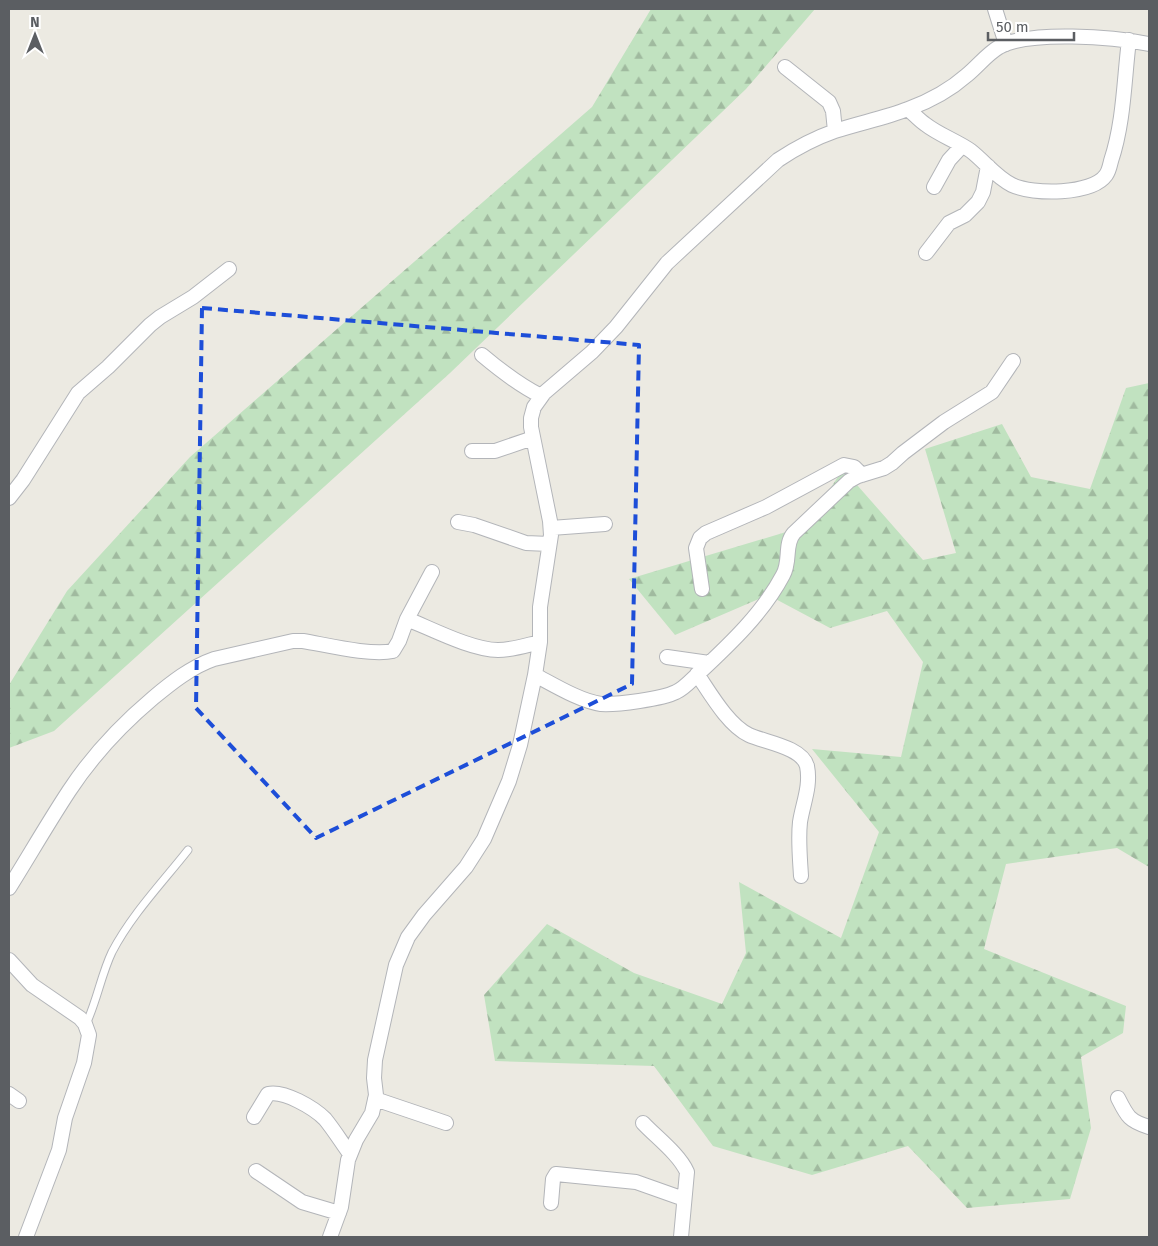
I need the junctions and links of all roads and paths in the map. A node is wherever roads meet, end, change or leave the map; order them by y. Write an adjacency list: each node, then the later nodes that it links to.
1 (995, 9): 3 (street)
2 (1129, 40): 3 (street); 4 (street); 9 (street)
3 (1006, 44): 6 (street)
4 (1149, 44)
5 (785, 67): 7 (street)
6 (908, 109): 7 (street); 8 (street)
7 (835, 131): 15 (street)
8 (962, 146): 9 (street); 10 (street)
9 (988, 166): 11 (street)
10 (934, 187)
11 (926, 253)
12 (229, 269): 19 (street)
13 (482, 355): 15 (street)
14 (1013, 361): 18 (street)
15 (542, 396): 16 (street)
16 (533, 438): 17 (street); 22 (street)
17 (472, 451)
18 (862, 475): 25 (street); 29 (street)
19 (9, 498)
20 (458, 522): 23 (street)
21 (605, 524): 22 (street)
22 (551, 528): 23 (street)
23 (549, 544): 27 (street)
24 (432, 572): 26 (street)
25 (702, 588)
26 (407, 620): 27 (street); 34 (street)
27 (540, 642): 31 (street)
28 (667, 657): 29 (street)
29 (709, 663): 30 (street)
30 (697, 674): 31 (street); 33 (street)
31 (535, 676): 38 (street)
32 (188, 850): 36 (lane)
33 (801, 876)
34 (9, 888)
35 (9, 960): 36 (street)
36 (85, 1024): 48 (street)
37 (1118, 1098): 42 (street)
38 (375, 1099): 40 (street); 43 (street)
39 (254, 1117): 43 (street)
40 (446, 1123)
41 (643, 1123): 45 (street)
42 (1149, 1127)
43 (350, 1154): 47 (street)
44 (256, 1171): 47 (street)
45 (684, 1199): 46 (street); 50 (street)
46 (551, 1203)
47 (339, 1213): 49 (street)
48 (26, 1237)
49 (330, 1237)
50 (681, 1237)

